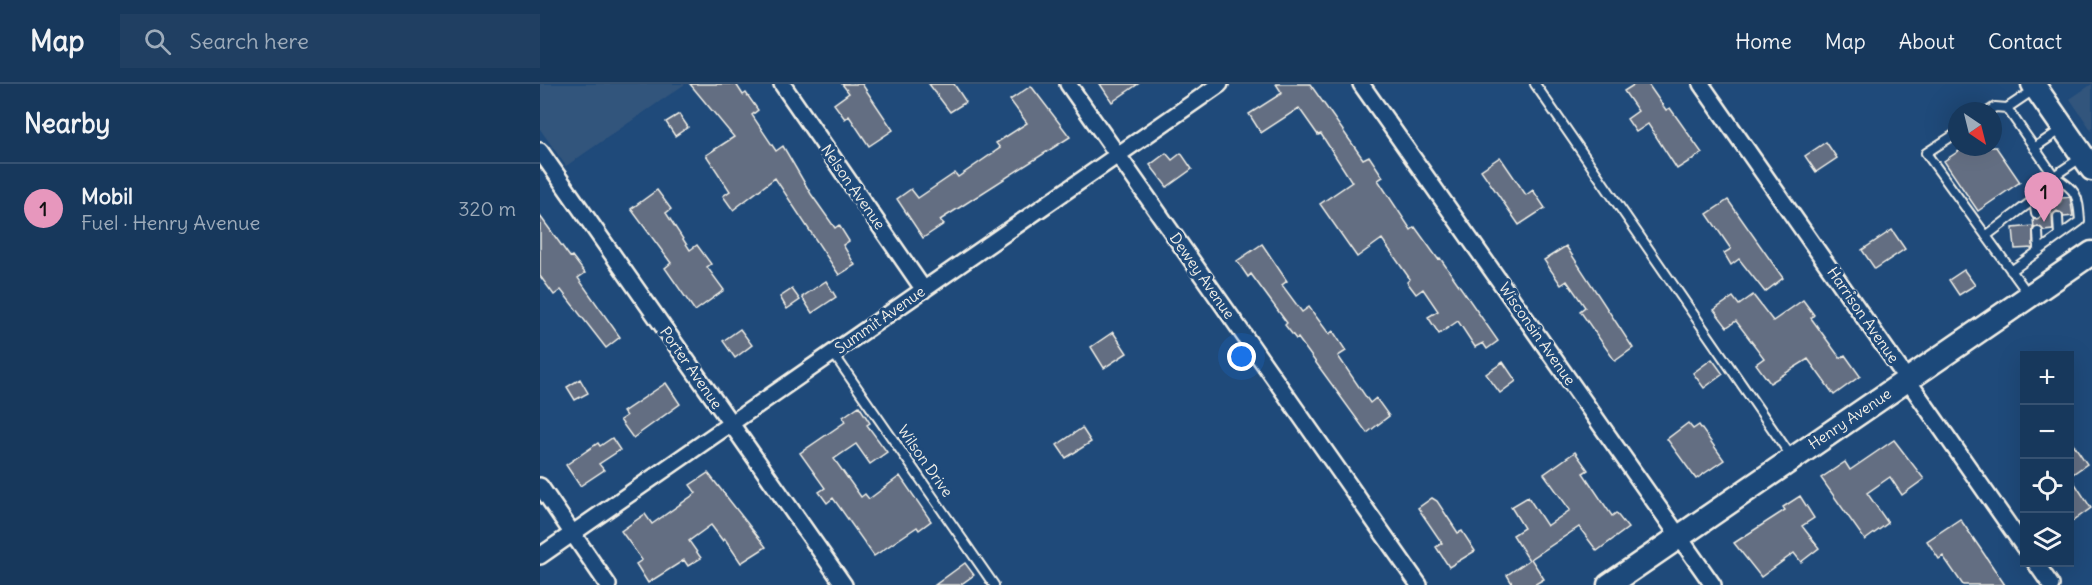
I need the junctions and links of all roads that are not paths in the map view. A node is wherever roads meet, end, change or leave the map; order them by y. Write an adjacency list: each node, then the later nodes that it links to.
1 (782, 84): 28 (street, Nelson Avenue)
2 (1068, 84): 14 (street, Dewey Avenue)
3 (1220, 84): 14 (street, Summit Avenue)
4 (1361, 84): 36 (street, Wisconsin Avenue)
5 (1535, 84): 33 (lane)
6 (1701, 84): 31 (street, Harrison Avenue)
7 (2034, 86): 9 (lane); 10 (street)
8 (2002, 108): 9 (lane)
9 (2007, 108): 12 (lane)
10 (2063, 128): 12 (lane); 15 (street)
11 (1948, 139): 23 (lane)
12 (2034, 148): 16 (lane)
13 (540, 151): 32 (street, Porter Avenue)
14 (1117, 155): 28 (street, Summit Avenue); 43 (street, Dewey Avenue)
15 (2087, 163): 16 (lane)
16 (2054, 176): 17 (lane); 24 (lane)
17 (2052, 186): 18 (lane); 19 (lane)
18 (2056, 198)
19 (2034, 199): 20 (lane); 23 (lane)
20 (2036, 214)
21 (2058, 217): 24 (lane)
22 (2038, 232): 25 (lane)
23 (1986, 236): 27 (lane)
24 (2059, 236): 25 (lane)
25 (2039, 250): 27 (lane)
26 (2092, 253): 29 (street, Henry Avenue)
27 (2011, 271): 29 (lane)
28 (924, 290): 30 (street, Summit Avenue)
29 (2030, 296): 31 (street, Henry Avenue)
30 (833, 353): 32 (street, Summit Avenue); 42 (lane, Wilson Drive)
31 (1908, 380): 33 (street, Henry Avenue); 37 (street, Harrison Avenue)
32 (729, 423): 35 (street, Summit Avenue); 41 (street, Porter Avenue)
33 (1793, 458): 36 (street, Henry Avenue)
34 (540, 486): 35 (street)
35 (573, 533): 38 (street, Summit Avenue); 40 (street)
36 (1679, 536): 44 (street, Henry Avenue); 45 (street, Wisconsin Avenue)
37 (2020, 540)
38 (540, 556)
39 (2038, 567): 46 (street)
40 (608, 585)
41 (844, 585)
42 (994, 585)
43 (1419, 585)
44 (1609, 585)
45 (1713, 585)
46 (2051, 585)

